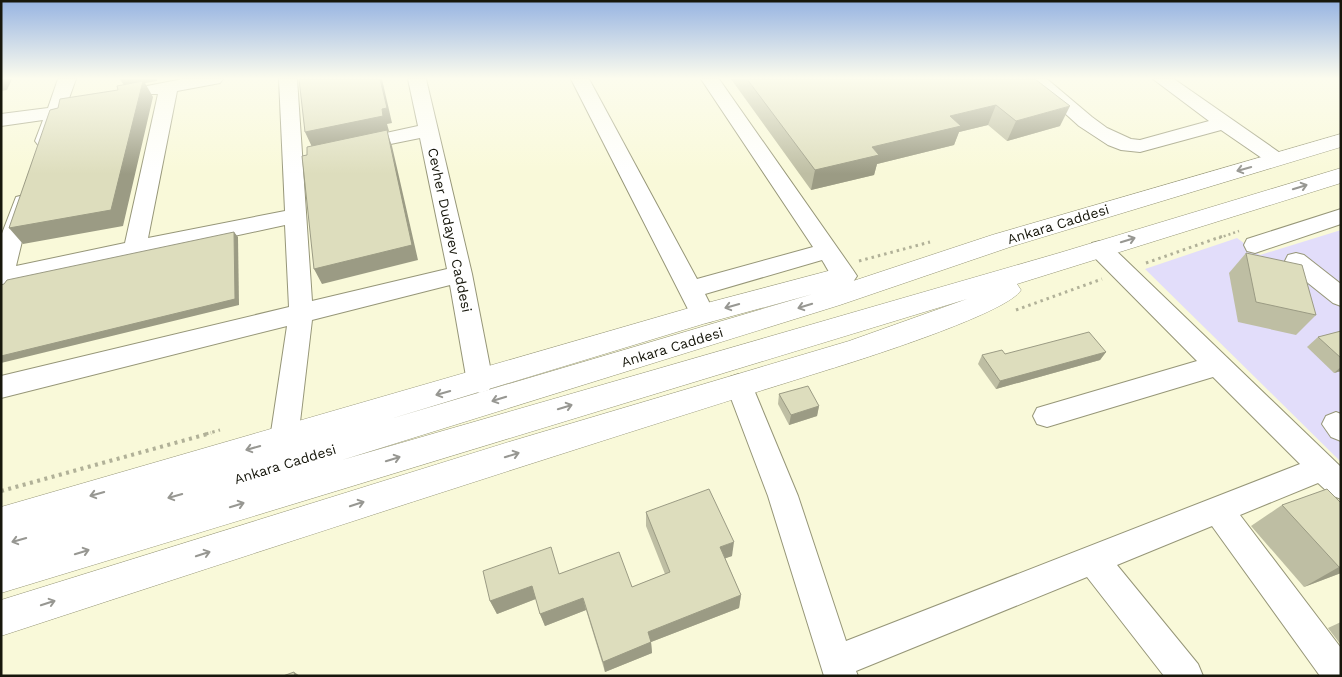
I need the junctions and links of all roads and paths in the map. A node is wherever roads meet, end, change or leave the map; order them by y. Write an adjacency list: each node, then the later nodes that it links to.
1 (50, 111): 11 (street)
2 (61, 111): 15 (street)
3 (163, 111): 24 (street)
4 (294, 111): 19 (street)
5 (424, 111): 12 (street, Cevher Dudayev Caddesi)
6 (596, 111): 33 (street)
7 (731, 111): 26 (street)
8 (1074, 111): 10 (street)
9 (1207, 111): 10 (street)
10 (1224, 123): 16 (street)
11 (3, 124)
12 (429, 130): 14 (street); 29 (street, Cevher Dudayev Caddesi)
13 (1341, 140): 16 (main road, Ankara Caddesi)
14 (341, 148)
15 (39, 159)
16 (1276, 160): 22 (main road, Ankara Caddesi, one-way to 22)
17 (1341, 175): 25 (main road, Ankara Caddesi, one-way to 17)
18 (29, 186): 21 (street)
19 (295, 216): 24 (street); 34 (street)
20 (1341, 216): 23 (street)
21 (7, 234): 31 (street)
22 (1001, 241): 30 (main road); 46 (main road, Ankara Caddesi, one-way to 46)
23 (1255, 245)
24 (135, 249): 31 (street)
25 (1100, 249): 27 (main road, Ankara Caddesi); 35 (street)
26 (827, 251): 30 (street); 33 (street)
27 (1065, 260): 37 (main road); 48 (main road, Ankara Caddesi, one-way to 27)
28 (1296, 261): 32 (street)
29 (460, 274): 34 (street); 36 (street, Cevher Dudayev Caddesi)
30 (845, 276): 33 (main road, one-way to 33)
31 (2, 280)
32 (1339, 294)
33 (696, 302): 36 (main road)
34 (301, 312): 38 (street); 40 (street)
35 (1218, 365): 39 (street); 41 (street)
36 (480, 382): 40 (main road, one-way to 40)
37 (739, 385): 49 (main road, one-way to 37); 50 (street)
38 (1, 387)
39 (1047, 416)
40 (284, 439): 42 (main road, one-way to 42)
41 (1332, 477): 44 (street)
42 (66, 504): 43 (street); 45 (main road)
43 (1, 510)
44 (1218, 510): 47 (street); 52 (street)
45 (1, 522)
46 (1, 546)
47 (1094, 560): 50 (street); 51 (street)
48 (1, 576)
49 (1, 618)
50 (839, 669)
51 (1186, 676)
52 (1341, 676)

